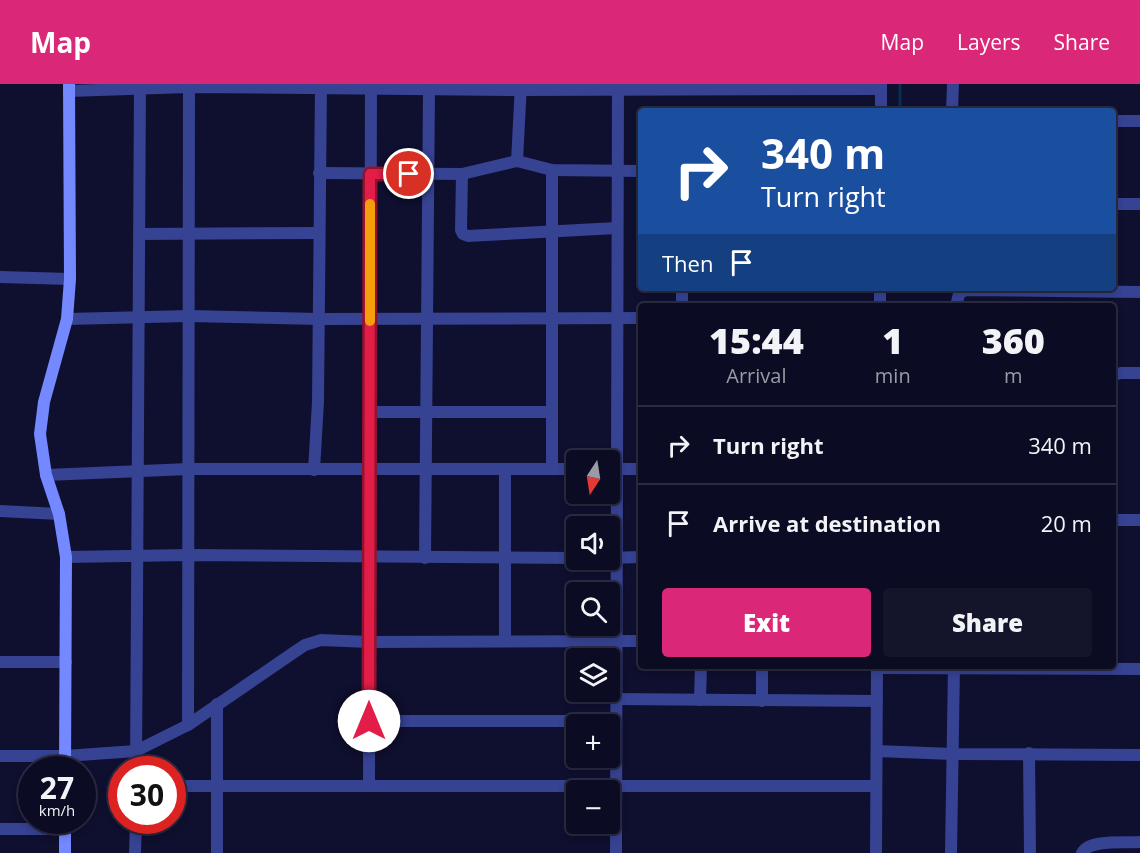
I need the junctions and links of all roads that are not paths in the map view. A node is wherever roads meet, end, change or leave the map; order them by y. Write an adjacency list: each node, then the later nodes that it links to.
1 (953, 84): 13 (street)
2 (250, 86): 3 (street); 6 (street)
3 (321, 86): 7 (street); 20 (street)
4 (69, 87): 5 (street); 32 (main road)
5 (140, 87): 6 (street); 30 (street)
6 (189, 87): 27 (street)
7 (370, 87): 11 (street); 21 (street)
8 (520, 87): 9 (street); 11 (street); 16 (street)
9 (618, 87): 10 (street); 18 (street)
10 (881, 87): 12 (street)
11 (429, 90): 23 (street)
12 (881, 108)
13 (952, 108)
14 (1116, 121): 15 (street)
15 (1140, 121)
16 (517, 161): 17 (street); 22 (street)
17 (552, 170): 18 (street); 28 (street)
18 (618, 171): 19 (street); 26 (street)
19 (638, 171)
20 (319, 173): 21 (street); 29 (street)
21 (370, 174): 23 (street); 37 (street)
22 (462, 174): 23 (street); 28 (street)
23 (428, 175): 38 (street)
24 (1116, 204): 25 (street)
25 (1140, 204)
26 (617, 228): 28 (street); 40 (street)
27 (189, 232): 29 (street); 30 (street); 35 (street)
28 (553, 232): 39 (street)
29 (319, 233): 43 (street)
30 (139, 234): 36 (street)
31 (0, 278): 32 (street)
32 (70, 279): 42 (main road)
33 (1052, 291): 34 (street)
34 (1140, 292)
35 (189, 316): 36 (street); 43 (street); 50 (street)
36 (138, 317): 42 (street); 52 (street)
37 (370, 318): 38 (street); 43 (street); 46 (street)
38 (427, 318): 39 (street); 47 (street)
39 (552, 318): 40 (street); 48 (street)
40 (617, 318): 41 (street); 49 (street)
41 (638, 318)
42 (67, 319): 60 (main road)
43 (319, 319): 53 (street)
44 (1140, 373): 45 (street)
45 (1116, 374)
46 (370, 412): 47 (street); 54 (street)
47 (426, 412): 48 (street); 55 (street)
48 (552, 412): 57 (street)
49 (614, 450)
50 (189, 469): 52 (street); 53 (street); 65 (street)
51 (638, 469): 59 (street)
52 (138, 470): 60 (street); 67 (street)
53 (314, 470): 54 (street)
54 (370, 470): 55 (street); 68 (street)
55 (426, 470): 56 (street); 70 (street)
56 (505, 470): 57 (street); 71 (street)
57 (552, 470): 58 (street)
58 (566, 470)
59 (620, 470)
60 (46, 475): 62 (main road)
61 (0, 511): 62 (street)
62 (58, 514): 66 (main road)
63 (1116, 520): 64 (street)
64 (1140, 520)
65 (189, 555): 67 (street); 68 (street); 95 (street)
66 (66, 557): 67 (street); 81 (main road)
67 (137, 557): 96 (street)
68 (369, 557): 70 (street); 78 (street)
69 (638, 557): 73 (street)
70 (425, 558): 71 (street)
71 (506, 558): 72 (street); 75 (street)
72 (566, 558)
73 (620, 558)
74 (613, 570): 76 (street)
75 (505, 641): 76 (street); 78 (street)
76 (616, 641): 77 (street); 79 (street)
77 (638, 641)
78 (369, 642): 92 (street); 93 (street)
79 (616, 648)
80 (0, 662): 81 (street)
81 (66, 662): 102 (main road)
82 (1116, 668): 87 (street)
83 (701, 669): 89 (street)
84 (762, 669): 90 (street)
85 (877, 669): 91 (street)
86 (954, 669): 99 (street)
87 (1140, 669)
88 (620, 699): 89 (street)
89 (700, 700): 90 (street)
90 (762, 700): 91 (street)
91 (877, 701): 97 (street)
92 (216, 704): 95 (street); 107 (street)
93 (369, 721): 94 (street); 108 (street)
94 (566, 721)
95 (188, 725): 96 (street)
96 (136, 751): 103 (street); 105 (street)
97 (877, 751): 99 (street); 111 (street)
98 (1029, 753): 99 (street); 100 (street); 124 (street)
99 (952, 754): 123 (street)
100 (1140, 755)
101 (0, 756): 104 (street)
102 (66, 756)
103 (136, 756)
104 (18, 758)
105 (96, 758)
106 (186, 786): 107 (street)
107 (217, 786): 108 (street); 120 (street)
108 (369, 786): 109 (street)
109 (566, 786)
110 (620, 786): 111 (street)
111 (876, 786): 122 (street)
112 (18, 828): 113 (street)
113 (0, 829)
114 (66, 834): 118 (main road)
115 (135, 834): 119 (street)
116 (616, 834): 121 (street)
117 (1140, 842): 125 (street)
118 (65, 853)
119 (135, 853)
120 (217, 853)
121 (616, 853)
122 (876, 853)
123 (951, 853)
124 (1029, 853)
125 (1082, 853)

